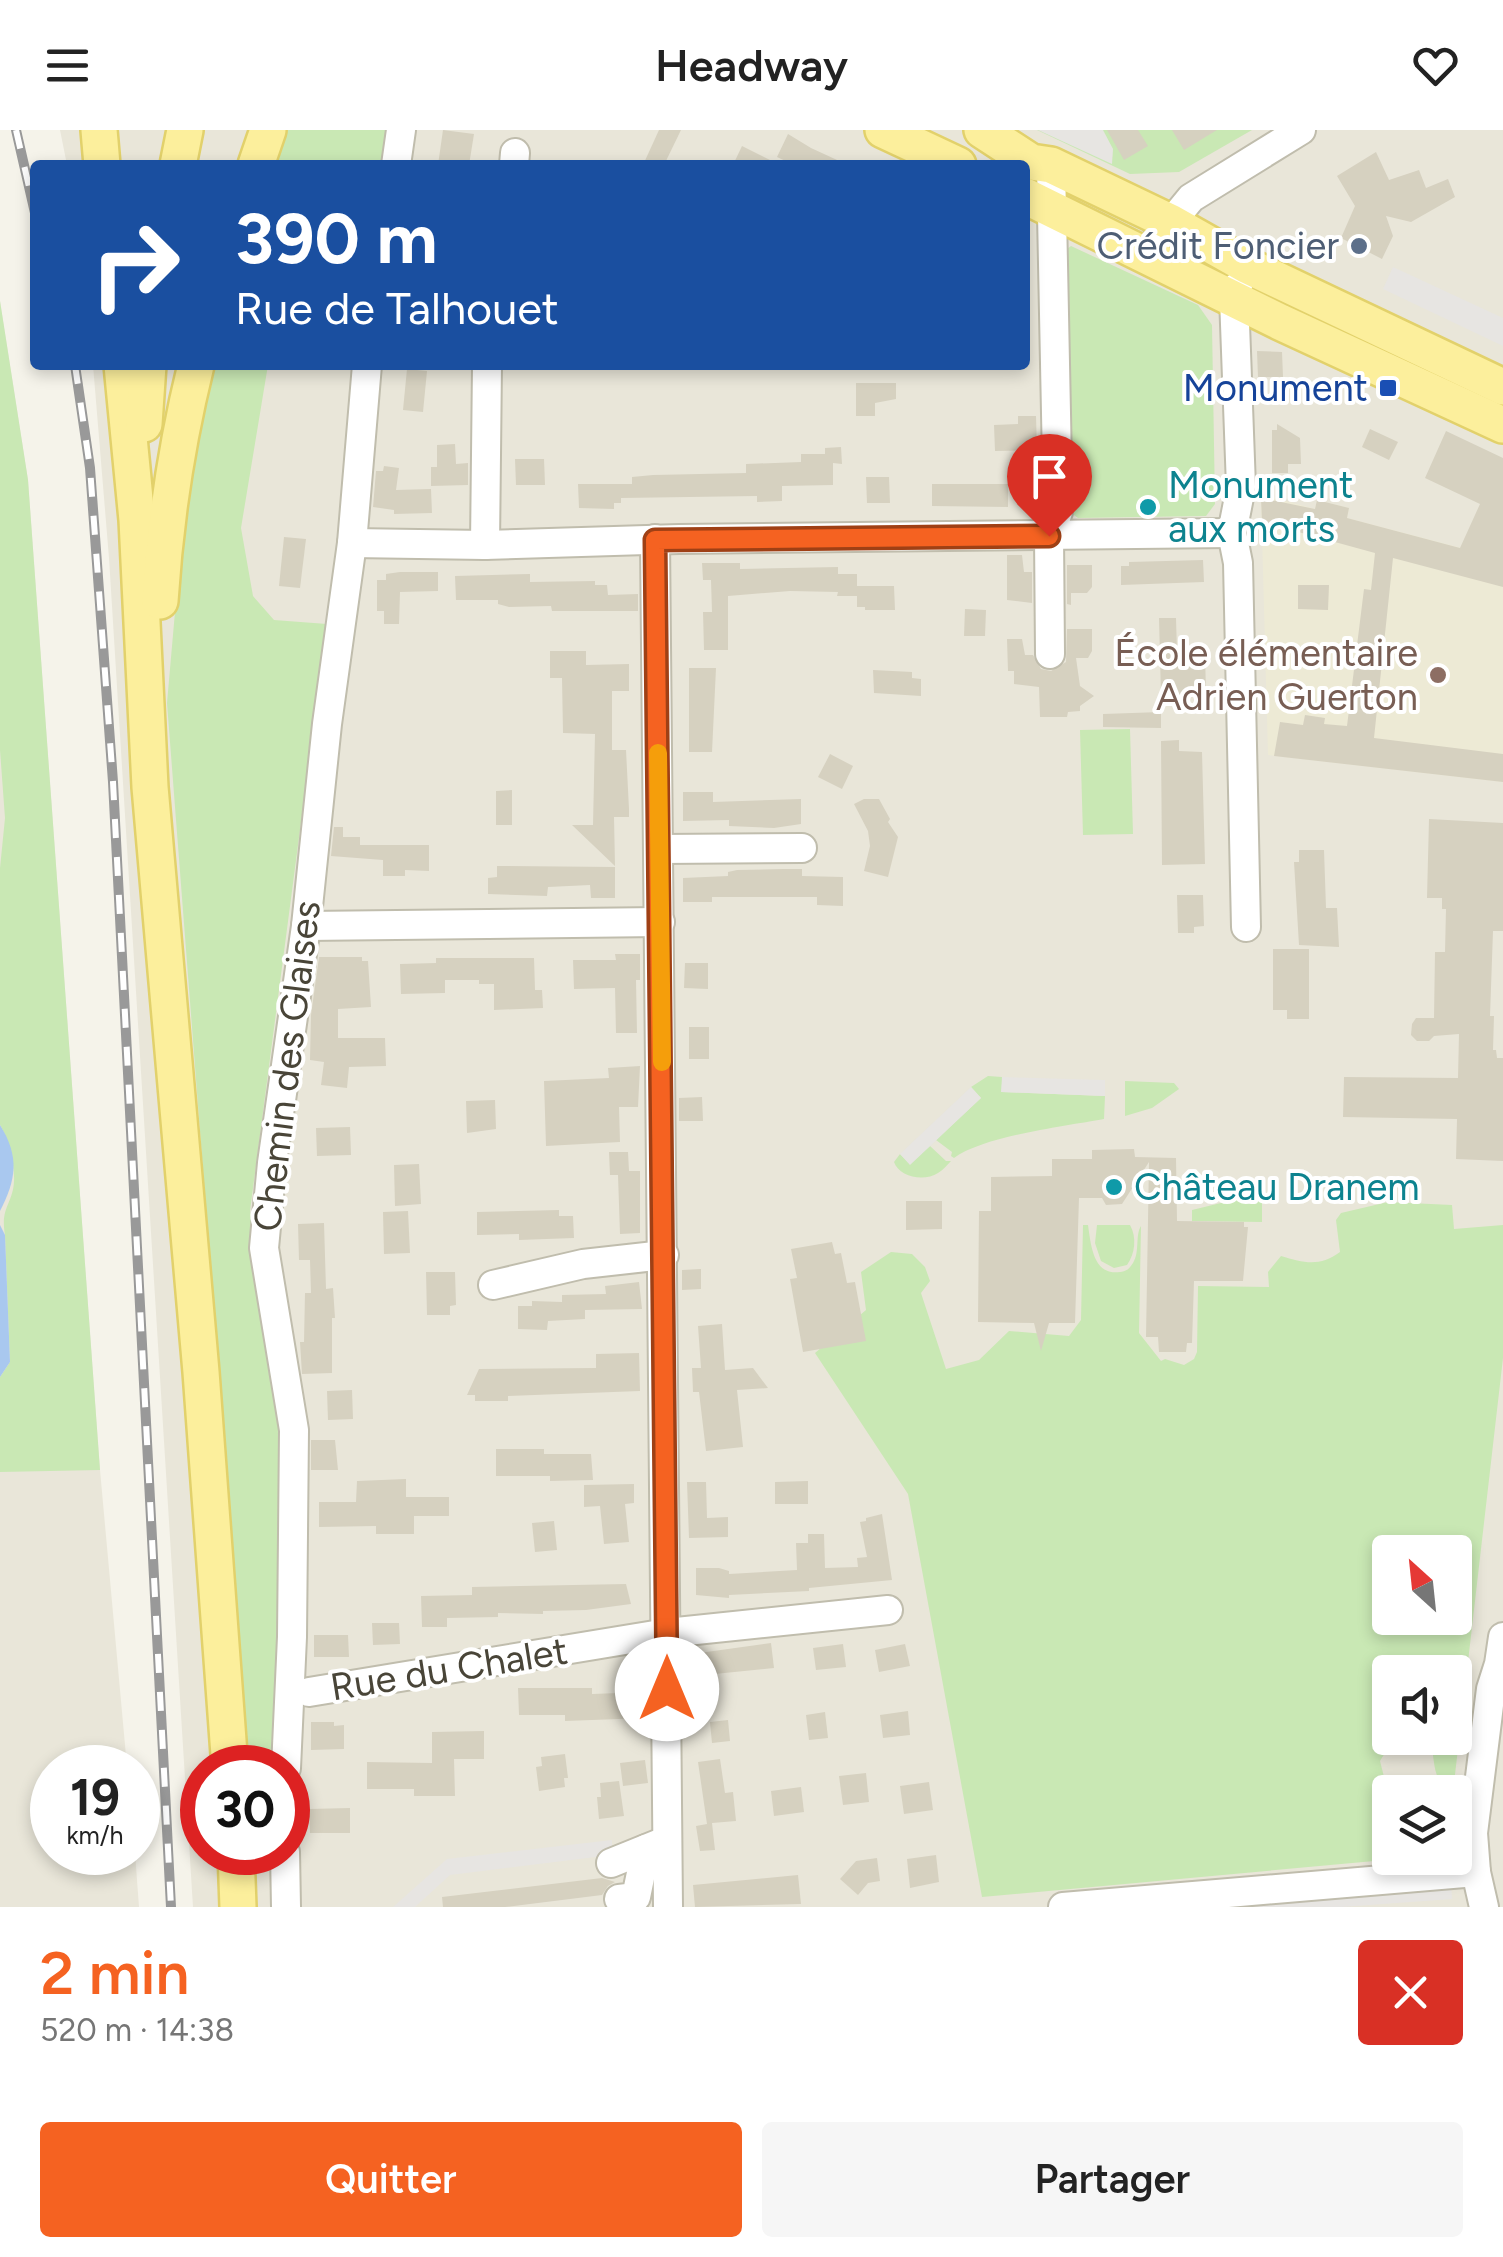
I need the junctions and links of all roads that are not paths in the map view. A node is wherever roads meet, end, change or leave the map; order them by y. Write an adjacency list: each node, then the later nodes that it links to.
1 (99, 130): 8 (main road)
2 (186, 130): 9 (main road)
3 (268, 130): 10 (main road)
4 (401, 130): 11 (street)
5 (883, 130): 12 (main road)
6 (982, 130): 13 (main road)
7 (1300, 130): 17 (street)
8 (102, 160)
9 (179, 160)
10 (258, 160)
11 (397, 160)
12 (947, 160)
13 (1028, 160)
14 (1030, 161): 15 (main road)
15 (1051, 165): 16 (street); 17 (main road)
16 (1037, 202): 18 (main road); 29 (street)
17 (1170, 222): 18 (street); 19 (main road)
18 (1145, 254): 19 (main road)
19 (1241, 281): 25 (main road); 26 (main road); 28 (street)
20 (122, 370): 27 (main road)
21 (148, 370): 27 (main road)
22 (195, 370): 34 (main road)
23 (367, 370): 31 (street, Chemin des Glaises)
24 (487, 370): 32 (street)
25 (1503, 387)
26 (1503, 425)
27 (137, 520): 34 (main road)
28 (1232, 533): 29 (street); 39 (street)
29 (1049, 536): 30 (street); 33 (street)
30 (655, 540): 32 (street); 36 (street)
31 (352, 542): 32 (street); 38 (street, Chemin des Glaises)
32 (486, 545)
33 (1050, 654)
34 (150, 787): 46 (main road)
35 (802, 848): 36 (street)
36 (660, 849): 37 (street)
37 (660, 922): 38 (street); 40 (street)
38 (306, 926): 47 (street, Chemin des Glaises)
39 (1246, 927)
40 (664, 1255): 41 (street); 43 (street)
41 (493, 1285)
42 (888, 1610): 43 (street, Rue du Chalet)
43 (667, 1633): 45 (street, Rue du Chalet); 48 (street)
44 (1502, 1655): 52 (street)
45 (309, 1692)
46 (228, 1745)
47 (287, 1745)
48 (657, 1845): 49 (street); 53 (street); 57 (street)
49 (611, 1863)
50 (237, 1875): 55 (main road)
51 (285, 1875): 56 (street)
52 (1479, 1888): 54 (street); 58 (street)
53 (618, 1899)
54 (1503, 1903)
55 (238, 1907)
56 (286, 1907)
57 (668, 1907)
58 (1063, 1907)

